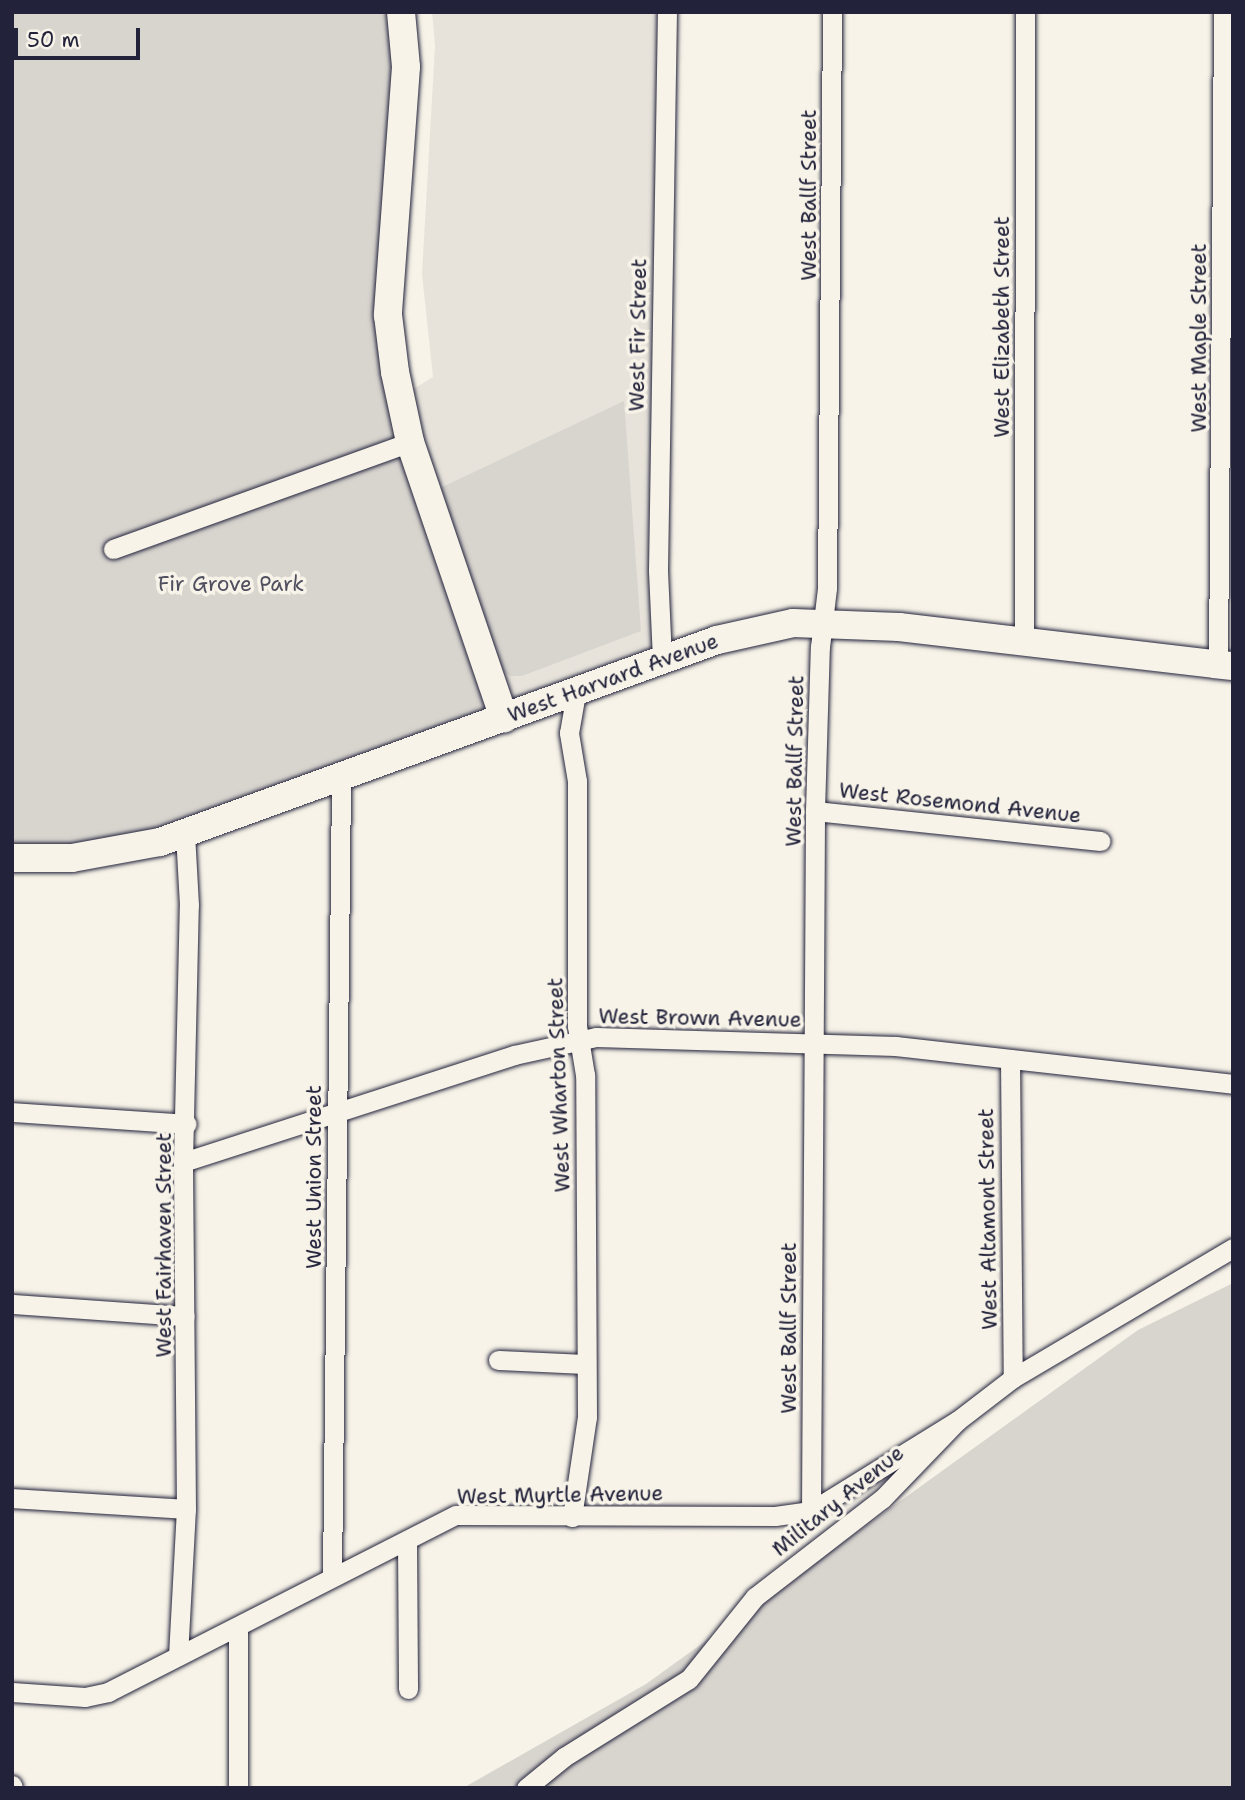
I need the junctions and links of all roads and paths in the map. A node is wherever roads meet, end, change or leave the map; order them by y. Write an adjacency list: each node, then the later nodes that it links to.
1 (401, 12): 7 (main road)
2 (667, 12): 11 (street, West Fir Street)
3 (832, 12): 9 (street, West Ballf Street)
4 (1025, 12): 10 (street, West Elizabeth Street)
5 (1223, 12): 6 (street, West Maple Street)
6 (1228, 51): 12 (street, West Maple Street)
7 (410, 442): 8 (street); 14 (main road)
8 (113, 548)
9 (824, 621): 10 (main road, West Harvard Avenue); 11 (main road, West Harvard Avenue); 16 (street, West Ballf Street)
10 (1024, 642): 12 (main road, West Harvard Avenue)
11 (662, 659): 13 (main road, West Harvard Avenue)
12 (1226, 665)
13 (576, 693): 14 (main road, West Harvard Avenue); 20 (street, West Wharton Street)
14 (504, 718): 15 (main road, West Harvard Avenue)
15 (341, 777): 17 (main road, West Harvard Avenue); 25 (street, West Union Street)
16 (815, 811): 18 (street, West Rosemond Avenue); 21 (street, West Ballf Street)
17 (185, 834): 19 (main road, West Harvard Avenue); 26 (street, West Fairhaven Street)
18 (1100, 841)
19 (12, 858)
20 (579, 1040): 21 (street, West Brown Avenue); 25 (street, West Brown Avenue); 32 (street, West Wharton Street)
21 (814, 1043): 22 (street, West Brown Avenue); 37 (street, West Ballf Street)
22 (1010, 1059): 23 (street, West Brown Avenue); 33 (street, West Altamont Street)
23 (1233, 1084)
24 (12, 1112): 26 (street)
25 (337, 1112): 27 (street, West Brown Avenue); 40 (street, West Union Street)
26 (187, 1124): 27 (street, West Fairhaven Street)
27 (183, 1161): 30 (street, West Fairhaven Street)
28 (1233, 1248): 33 (street, Military Avenue)
29 (12, 1304): 30 (street)
30 (185, 1316): 36 (street, West Fairhaven Street)
31 (498, 1360): 32 (street)
32 (586, 1364): 38 (street, West Wharton Street)
33 (1013, 1378): 34 (street, Military Avenue)
34 (957, 1421): 37 (street, West Myrtle Avenue); 46 (street, Military Avenue)
35 (12, 1498): 36 (street)
36 (187, 1509): 42 (street, West Fairhaven Street)
37 (811, 1511): 38 (street, West Myrtle Avenue)
38 (572, 1517): 39 (street, West Myrtle Avenue)
39 (407, 1541): 40 (street, West Myrtle Avenue); 43 (street)
40 (332, 1576): 41 (street, West Myrtle Avenue)
41 (238, 1628): 42 (street, West Myrtle Avenue); 45 (street)
42 (178, 1656): 44 (street, West Myrtle Avenue)
43 (408, 1689)
44 (12, 1692)
45 (238, 1788)
46 (526, 1788)

